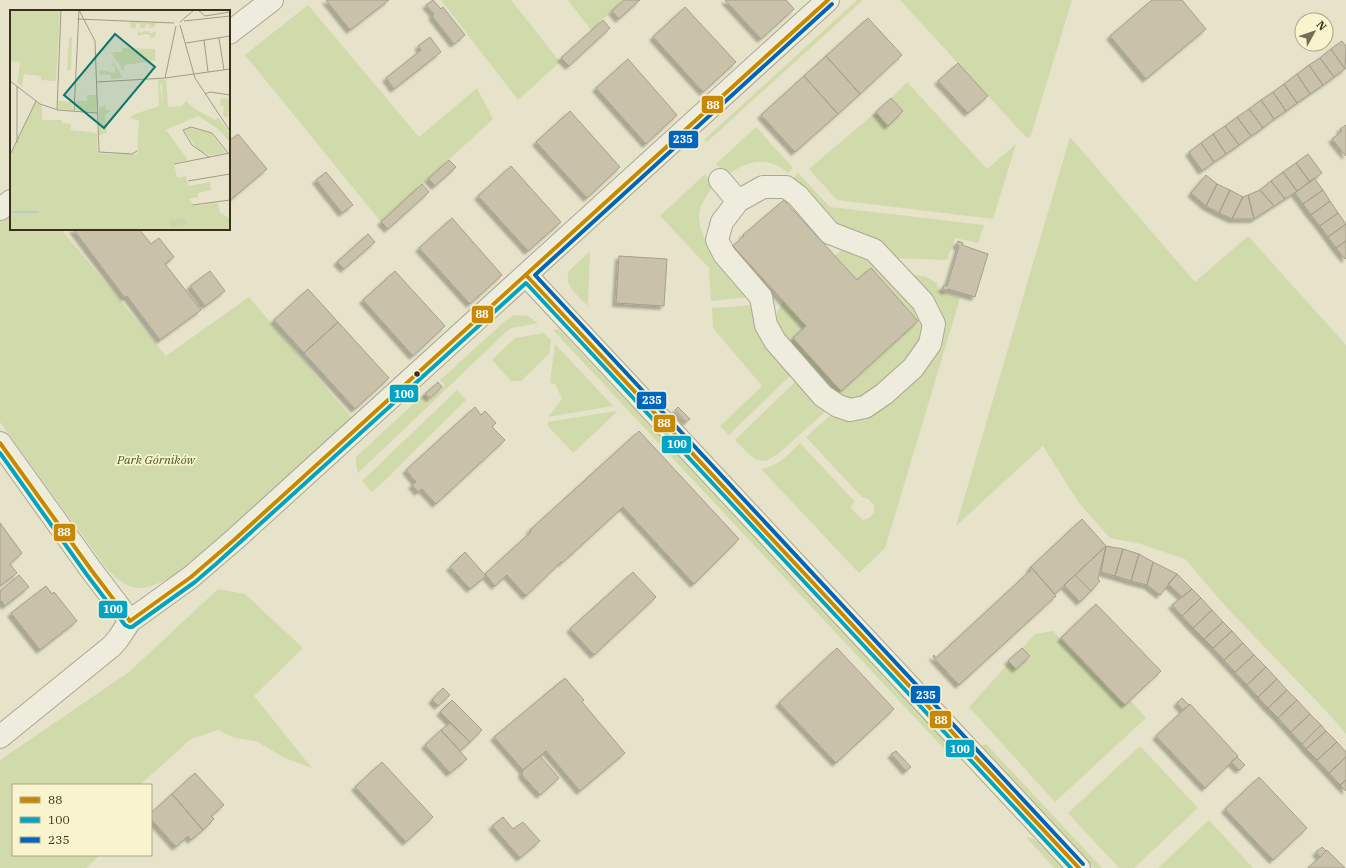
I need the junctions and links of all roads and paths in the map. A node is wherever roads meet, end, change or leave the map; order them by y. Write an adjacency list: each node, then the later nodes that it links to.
1 (272, 0): 3 (street)
2 (828, 0): 8 (street)
3 (230, 32)
4 (720, 180): 5 (street)
5 (738, 201): 5 (street)
6 (10, 202): 7 (street)
7 (0, 209)
8 (526, 275): 10 (street); 12 (street)
9 (0, 442): 10 (street)
10 (130, 621): 11 (street)
11 (0, 737)
12 (1079, 868)

